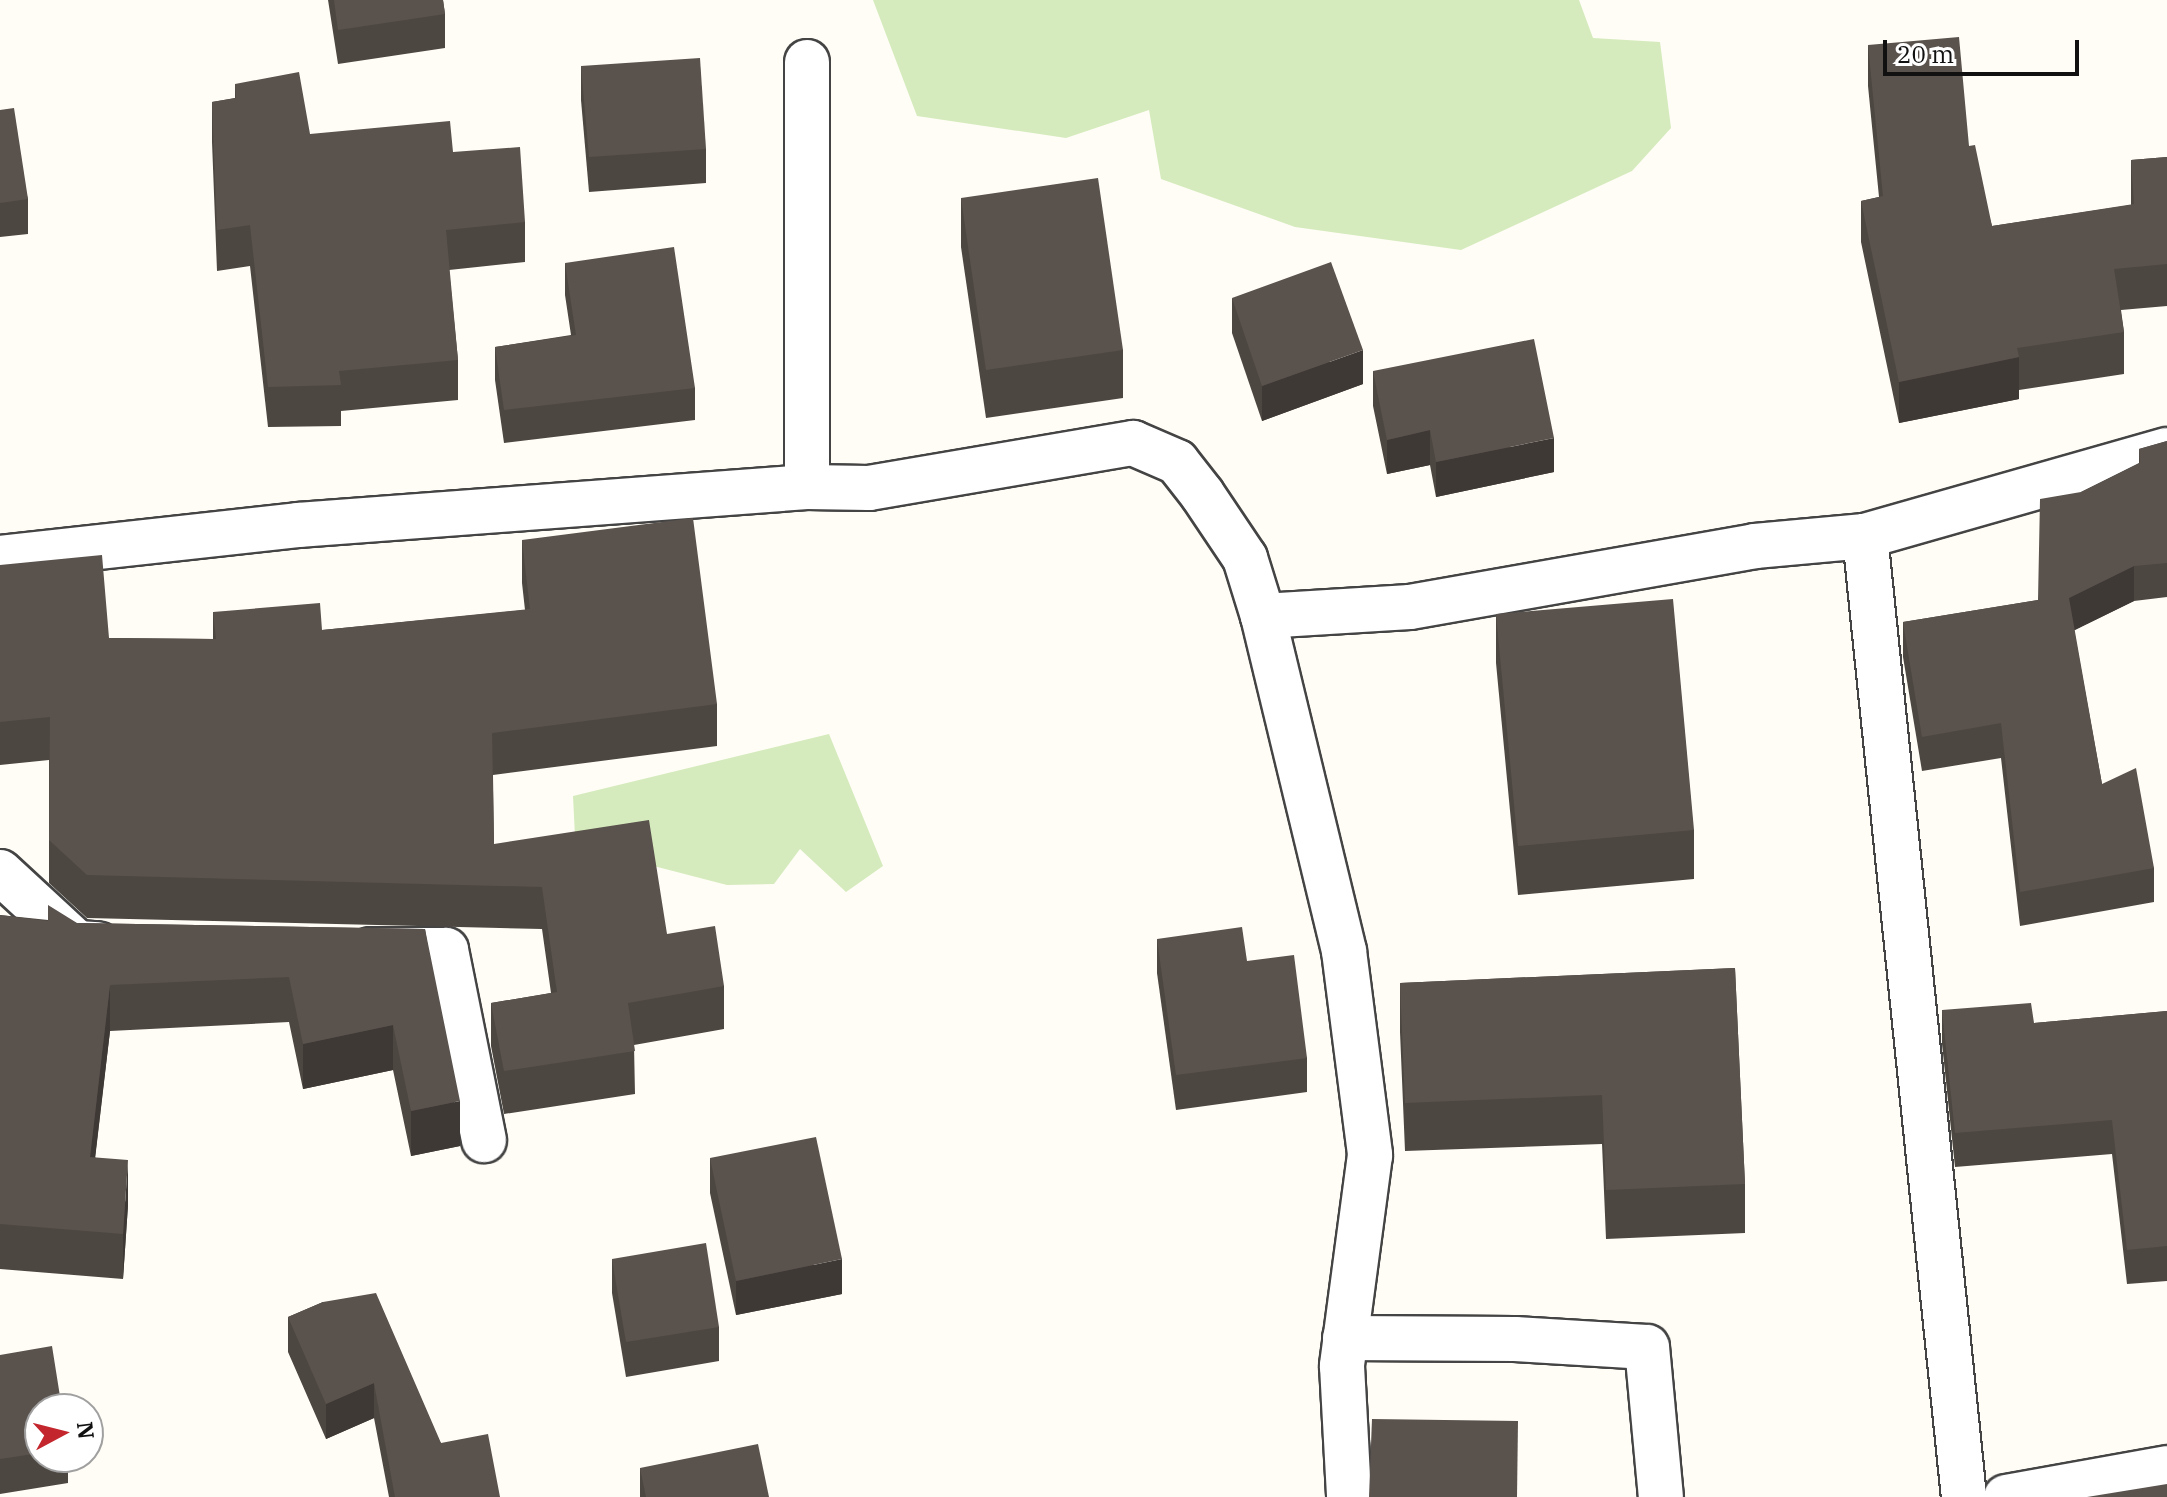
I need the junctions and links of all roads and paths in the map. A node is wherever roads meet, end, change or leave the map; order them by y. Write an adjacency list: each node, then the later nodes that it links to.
1 (807, 62): 3 (street)
2 (2167, 450): 4 (street)
3 (807, 487): 5 (street); 6 (street)
4 (1865, 536): 6 (street); 15 (street)
5 (0, 558)
6 (1263, 616): 11 (street)
7 (0, 872): 8 (street)
8 (135, 945)
9 (326, 950): 10 (street)
10 (484, 1140)
11 (1345, 1338): 13 (street); 14 (street)
12 (2167, 1468): 16 (street)
13 (1349, 1497)
14 (1661, 1497)
15 (1964, 1497)
16 (2006, 1497)

